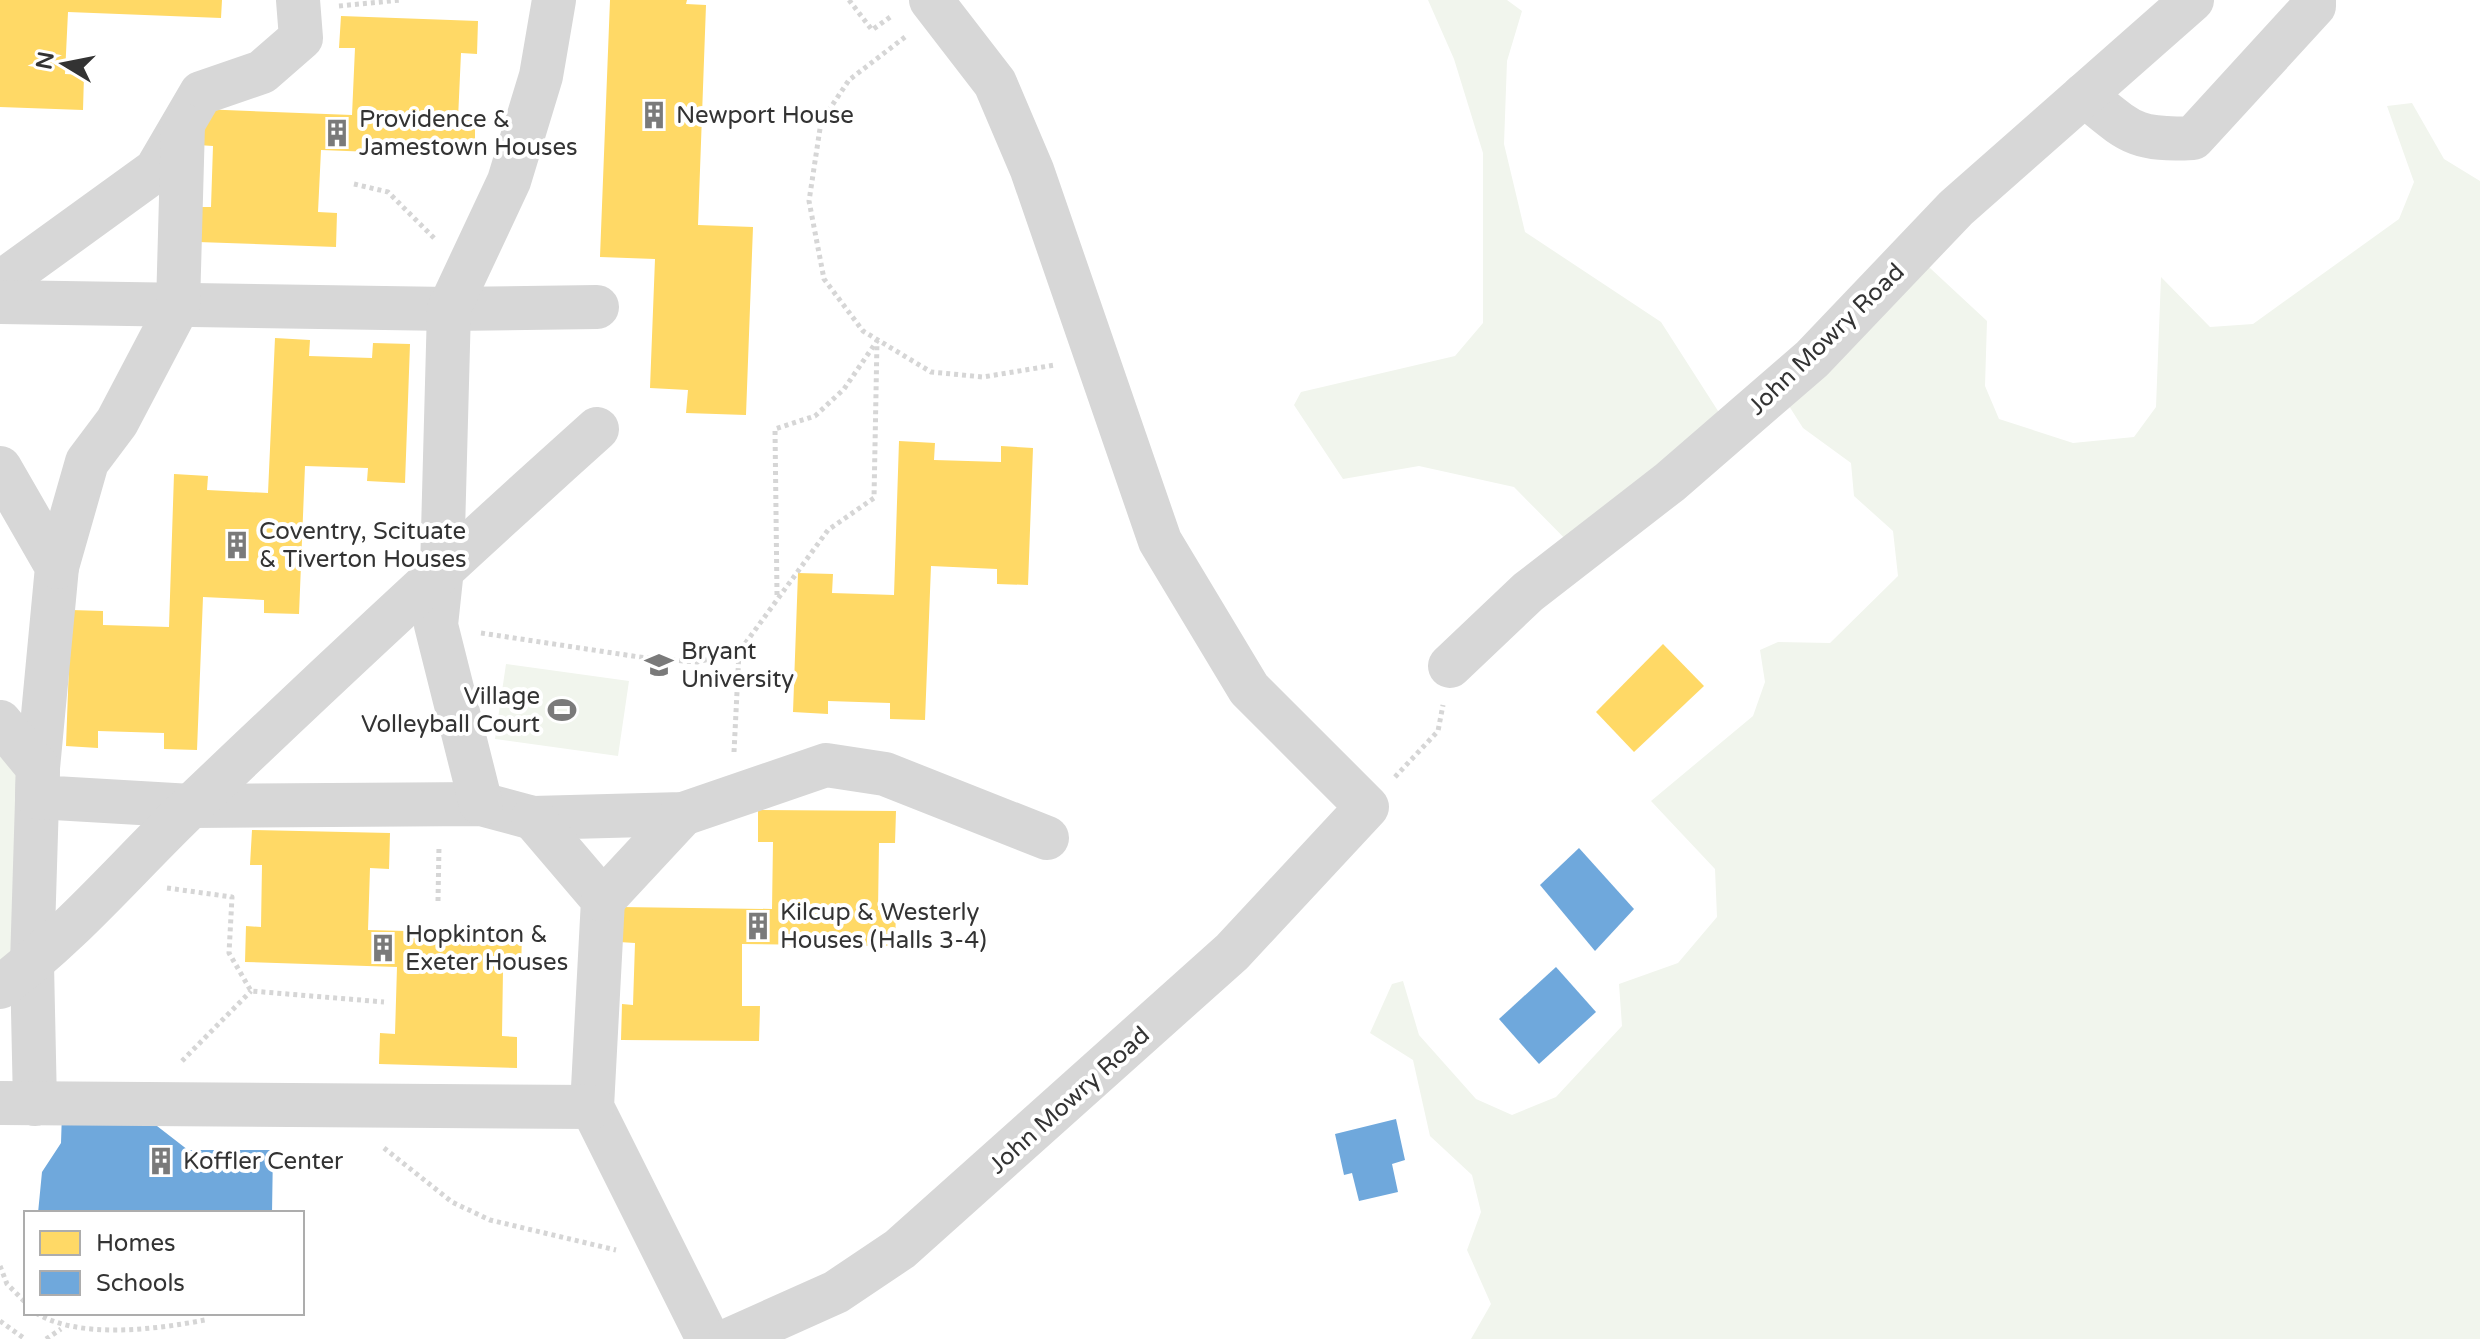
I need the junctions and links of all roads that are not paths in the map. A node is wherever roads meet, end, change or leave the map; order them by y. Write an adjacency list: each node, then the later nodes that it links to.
1 (554, 0): 9 (street)
2 (2192, 0): 6 (street, John Mowry Road)
3 (2314, 0): 6 (street)
4 (915, 13): 30 (street, John Mowry Road)
5 (300, 19): 7 (street)
6 (2084, 95): 17 (street, John Mowry Road)
7 (183, 125): 8 (street); 11 (street)
8 (0, 283)
9 (457, 293): 11 (street); 12 (street); 16 (street)
10 (0, 302): 11 (street)
11 (178, 306): 15 (street)
12 (597, 307)
13 (597, 429): 16 (street)
14 (0, 468): 15 (street)
15 (57, 567): 19 (street)
16 (442, 569): 20 (street); 21 (street)
17 (1450, 666)
18 (0, 722): 19 (street)
19 (37, 783): 21 (street); 26 (street)
20 (460, 804): 21 (street); 23 (street)
21 (191, 806): 26 (street)
22 (683, 814): 23 (street); 24 (street); 25 (street)
23 (533, 818): 25 (street)
24 (1047, 838)
25 (603, 900): 28 (street)
26 (16, 976): 27 (street)
27 (17, 1103): 28 (street)
28 (592, 1107): 29 (street)
29 (708, 1339)
30 (731, 1339)

